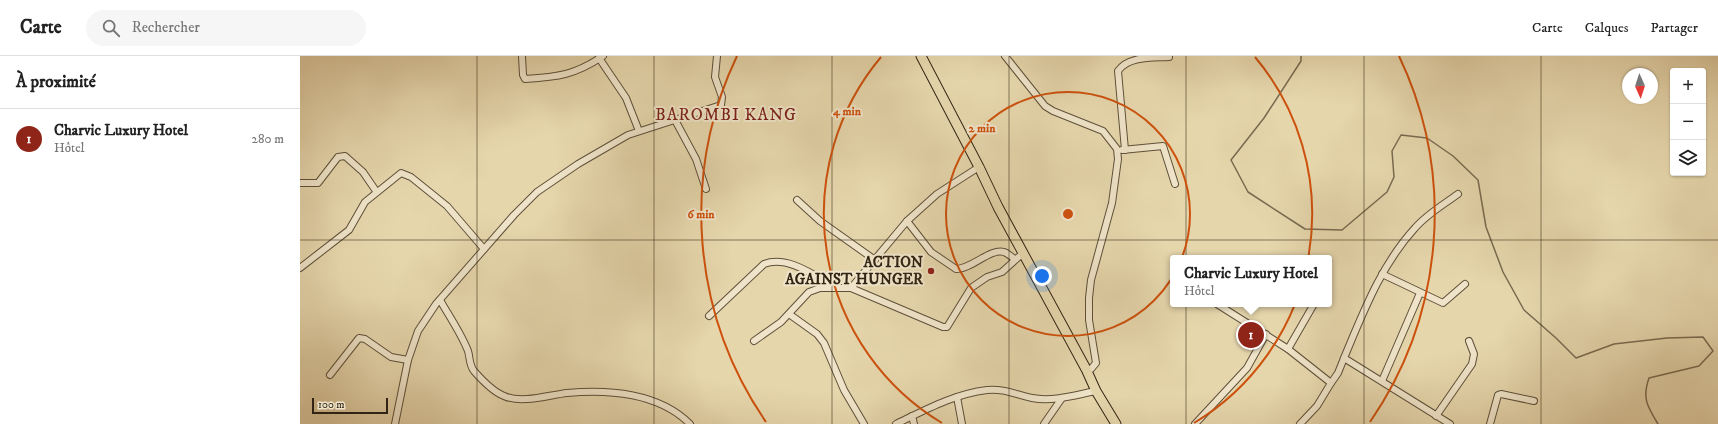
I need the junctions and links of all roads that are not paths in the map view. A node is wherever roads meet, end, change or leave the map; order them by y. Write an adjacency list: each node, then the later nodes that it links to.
1 (522, 56): 5 (street)
2 (717, 56): 7 (street)
3 (921, 56): 11 (highway)
4 (1005, 56): 9 (street)
5 (601, 57): 8 (street)
6 (1169, 57): 10 (street)
7 (675, 120): 8 (street); 14 (street)
8 (639, 131): 19 (street)
9 (1117, 149): 10 (street); 40 (street)
10 (1125, 150): 13 (street)
11 (979, 167): 18 (street); 20 (highway)
12 (300, 183): 15 (street)
13 (1175, 184)
14 (706, 189)
15 (376, 191): 19 (street); 23 (street)
16 (1458, 194): 24 (street)
17 (797, 200): 22 (street)
18 (907, 221): 21 (street); 22 (street)
19 (484, 249): 29 (street)
20 (1023, 253): 21 (street); 40 (highway)
21 (1015, 259): 27 (street)
22 (875, 260): 27 (street)
23 (300, 268)
24 (1382, 274): 28 (street); 38 (street)
25 (1465, 284): 28 (street)
26 (837, 288): 27 (street); 32 (street); 33 (street)
27 (850, 288)
28 (1420, 293): 42 (street)
29 (440, 300): 39 (street); 51 (street)
30 (1221, 307): 34 (street)
31 (1312, 307): 37 (street)
32 (789, 314): 35 (street); 52 (street)
33 (709, 316)
34 (1266, 334): 37 (street); 58 (street)
35 (754, 341)
36 (1469, 341): 49 (street)
37 (1288, 349): 43 (street)
38 (1344, 358): 42 (street); 43 (street)
39 (408, 360): 41 (street); 50 (street)
40 (1086, 369): 44 (highway)
41 (330, 375)
42 (1382, 381): 49 (street)
43 (1331, 383): 59 (street)
44 (1096, 391): 46 (street); 57 (highway)
45 (957, 397): 46 (street); 48 (street); 55 (street)
46 (1062, 398): 56 (street)
47 (1534, 401): 61 (street)
48 (912, 416): 53 (street); 54 (street)
49 (1436, 416): 60 (street)
50 (395, 424)
51 (690, 424)
52 (864, 424)
53 (896, 424)
54 (914, 424)
55 (962, 424)
56 (1044, 424)
57 (1116, 424)
58 (1195, 424)
59 (1300, 424)
60 (1450, 424)
61 (1490, 424)

